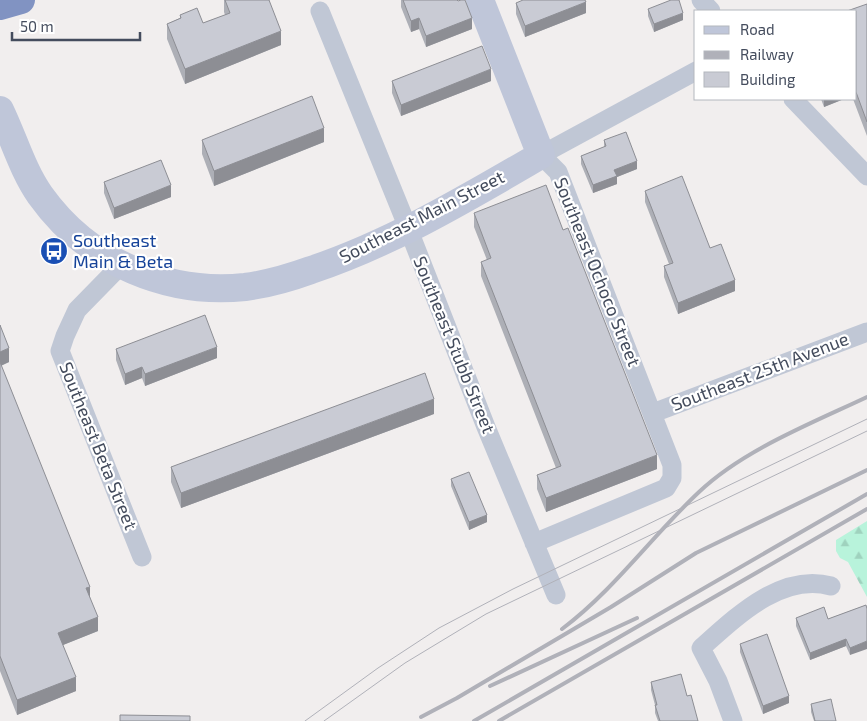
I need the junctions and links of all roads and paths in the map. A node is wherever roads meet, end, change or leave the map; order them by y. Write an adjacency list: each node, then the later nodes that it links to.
1 (21, 0): 4 (highway)
2 (480, 0): 10 (street, Southeast Ochoco Street)
3 (701, 0): 5 (street)
4 (0, 6)
5 (710, 10)
6 (320, 11): 12 (street, Southeast Stubb Street)
7 (694, 72): 10 (street, Southeast Main Street)
8 (794, 100): 11 (street)
9 (0, 110): 13 (street, Southeast Main Street)
10 (541, 155): 12 (street, Southeast Main Street); 15 (street, Southeast Ochoco Street)
11 (867, 176)
12 (408, 228): 13 (street, Southeast Main Street); 16 (street, Southeast Stubb Street)
13 (121, 265): 17 (street, Southeast Beta Street)
14 (867, 332): 15 (street, Southeast 25th Avenue)
15 (653, 413): 16 (street, Southeast Ochoco Street)
16 (534, 543): 19 (street, Southeast Stubb Street)
17 (142, 558)
18 (831, 586): 20 (street)
19 (556, 595)
20 (733, 721)

